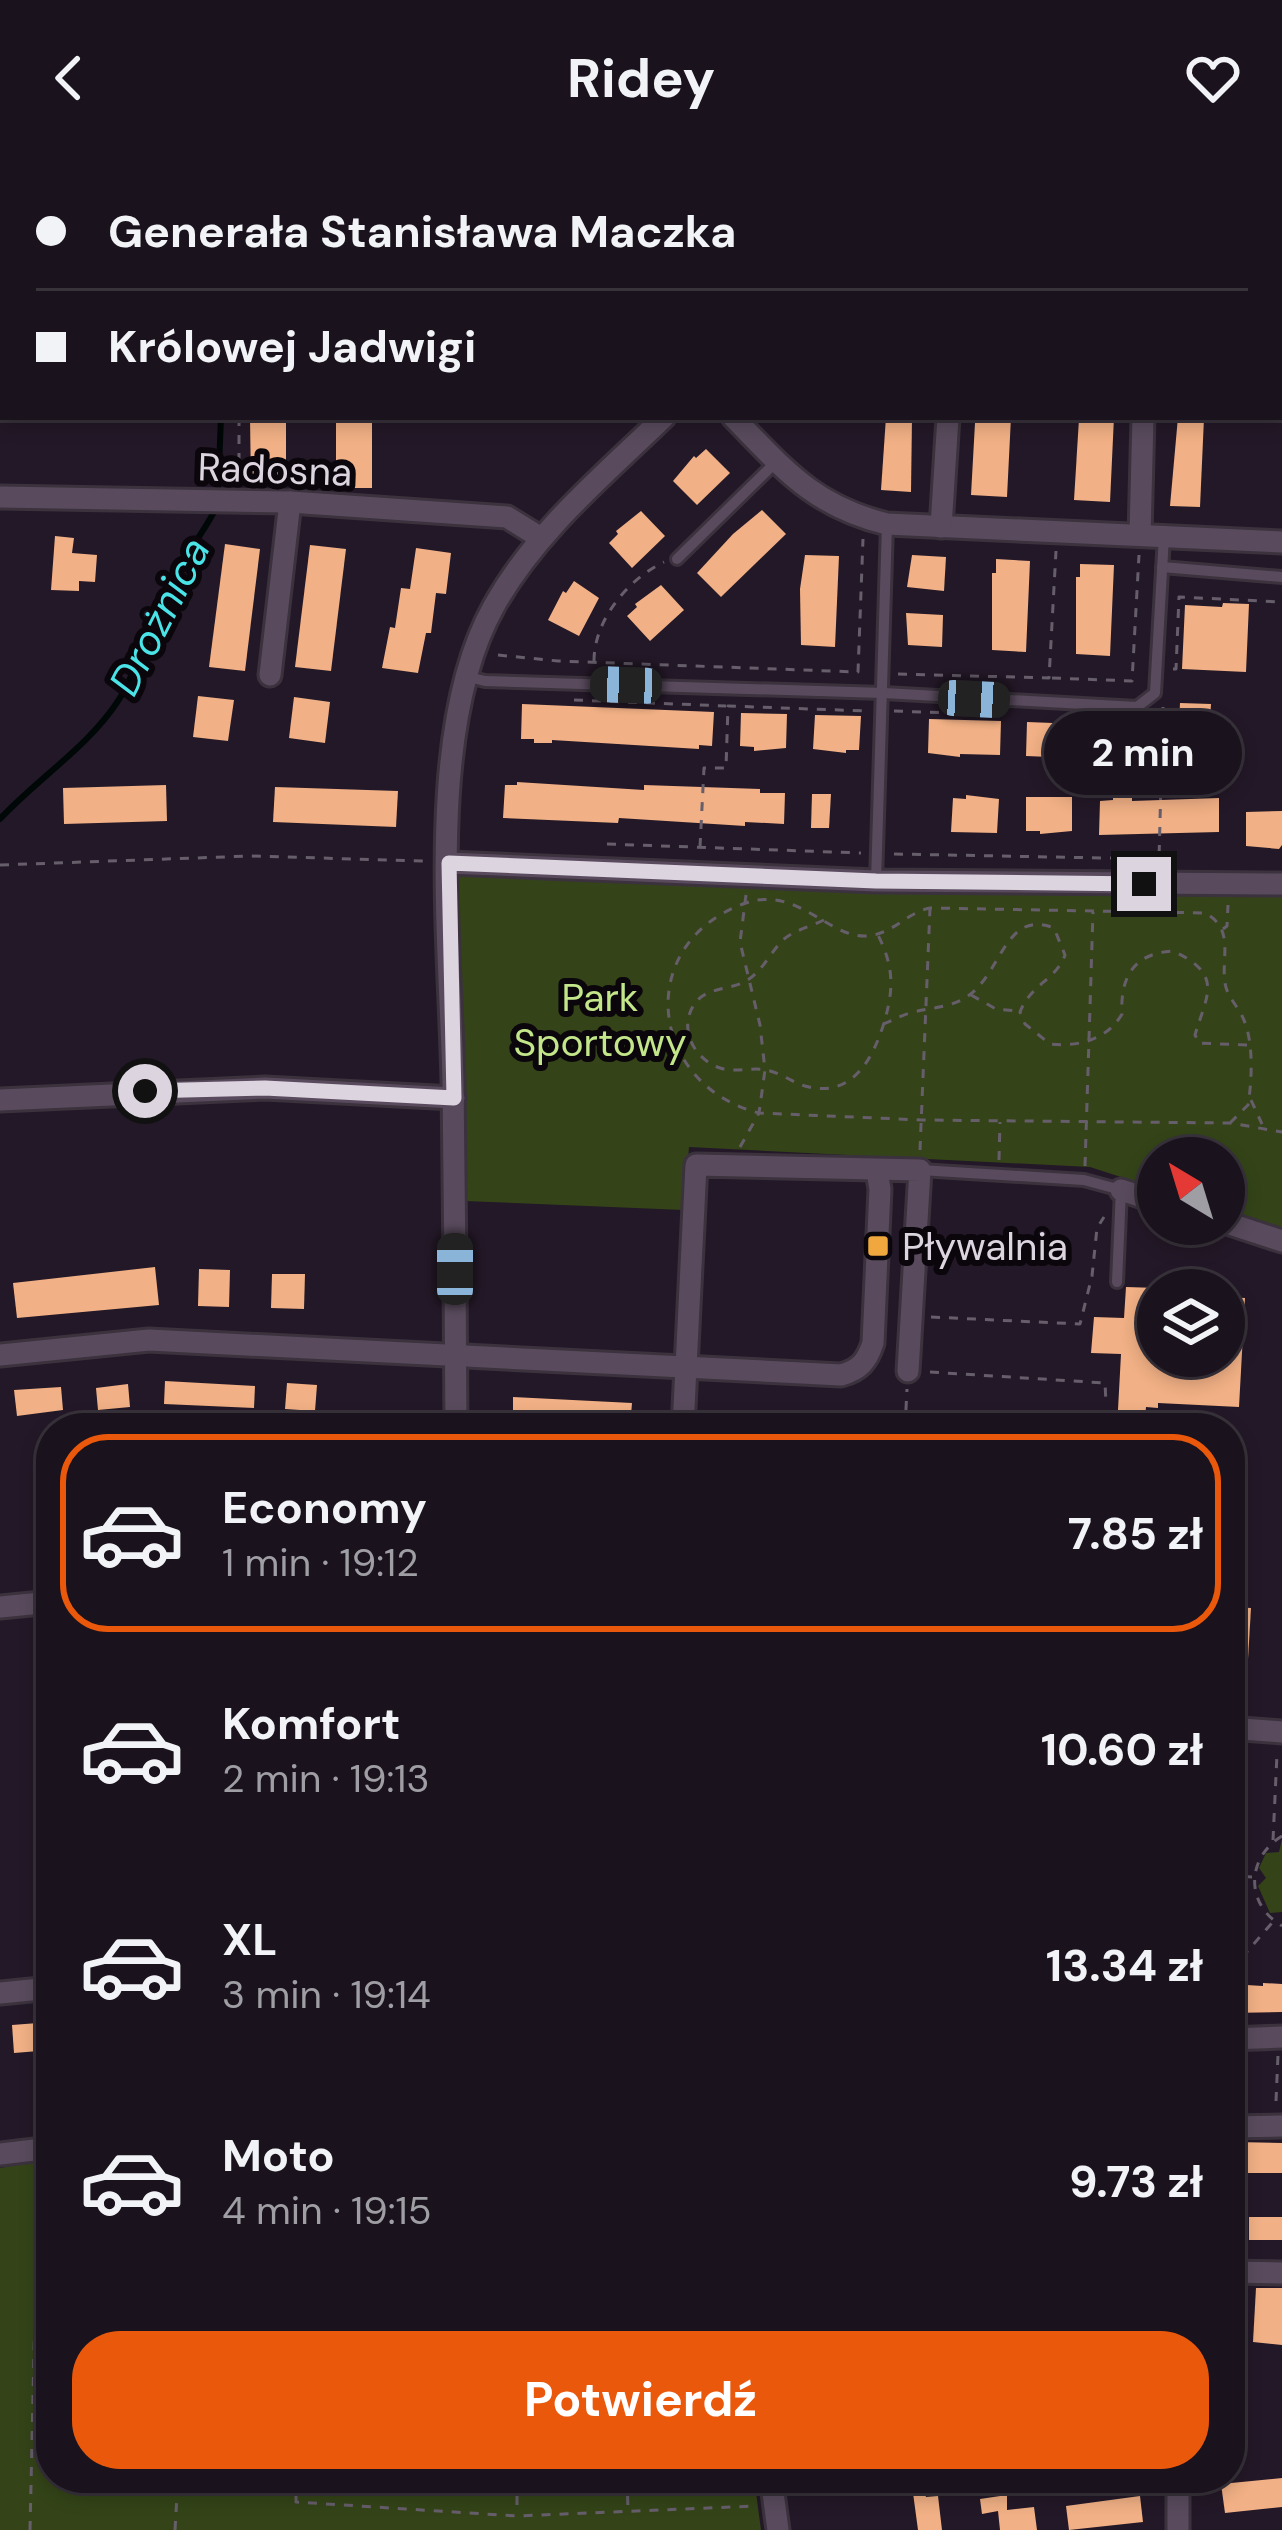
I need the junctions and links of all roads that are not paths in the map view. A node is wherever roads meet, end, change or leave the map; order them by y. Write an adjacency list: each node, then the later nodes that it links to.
1 (661, 420): 10 (street)
2 (736, 420): 5 (street)
3 (948, 420): 9 (street)
4 (1143, 420): 11 (street)
5 (776, 461): 8 (street); 13 (lane)
6 (0, 497): 7 (street, Radosna)
7 (290, 502): 10 (street, Radosna); 16 (street)
8 (887, 524): 9 (street); 18 (lane)
9 (941, 527): 11 (street)
10 (541, 538): 17 (street)
11 (1148, 540): 12 (street); 14 (lane)
12 (1282, 542)
13 (677, 559)
14 (1162, 567): 15 (lane); 18 (lane)
15 (1282, 577)
16 (270, 675)
17 (464, 676): 18 (lane); 19 (street)
18 (884, 693): 20 (lane)
19 (449, 863): 20 (street); 22 (street)
20 (876, 881): 21 (street)
21 (1282, 884)
22 (454, 1098): 23 (street); 32 (street)
23 (0, 1100)
24 (920, 1170): 25 (street); 26 (lane); 34 (street)
25 (877, 1172): 33 (street); 33 (street)
26 (1121, 1190): 27 (street); 30 (lane)
27 (1137, 1195)
28 (1245, 1229): 29 (street)
29 (1282, 1241)
30 (1117, 1282)
31 (0, 1355): 32 (street)
32 (456, 1355): 33 (street); 35 (street)
33 (686, 1366): 36 (street)
34 (908, 1371)
35 (456, 1413)
36 (684, 1413)
37 (36, 1603): 38 (street)
38 (0, 1607)
39 (1245, 1731): 40 (street)
40 (1280, 1737)
41 (36, 1989): 42 (street)
42 (0, 1993)
43 (1282, 2037): 44 (street)
44 (1245, 2038)
45 (1282, 2126): 46 (street)
46 (1245, 2127)
47 (36, 2150): 48 (street)
48 (0, 2154)
49 (1245, 2272): 50 (street)
50 (1282, 2273)
51 (773, 2493): 53 (street)
52 (1178, 2493): 54 (street)
53 (778, 2530)
54 (1178, 2530)

